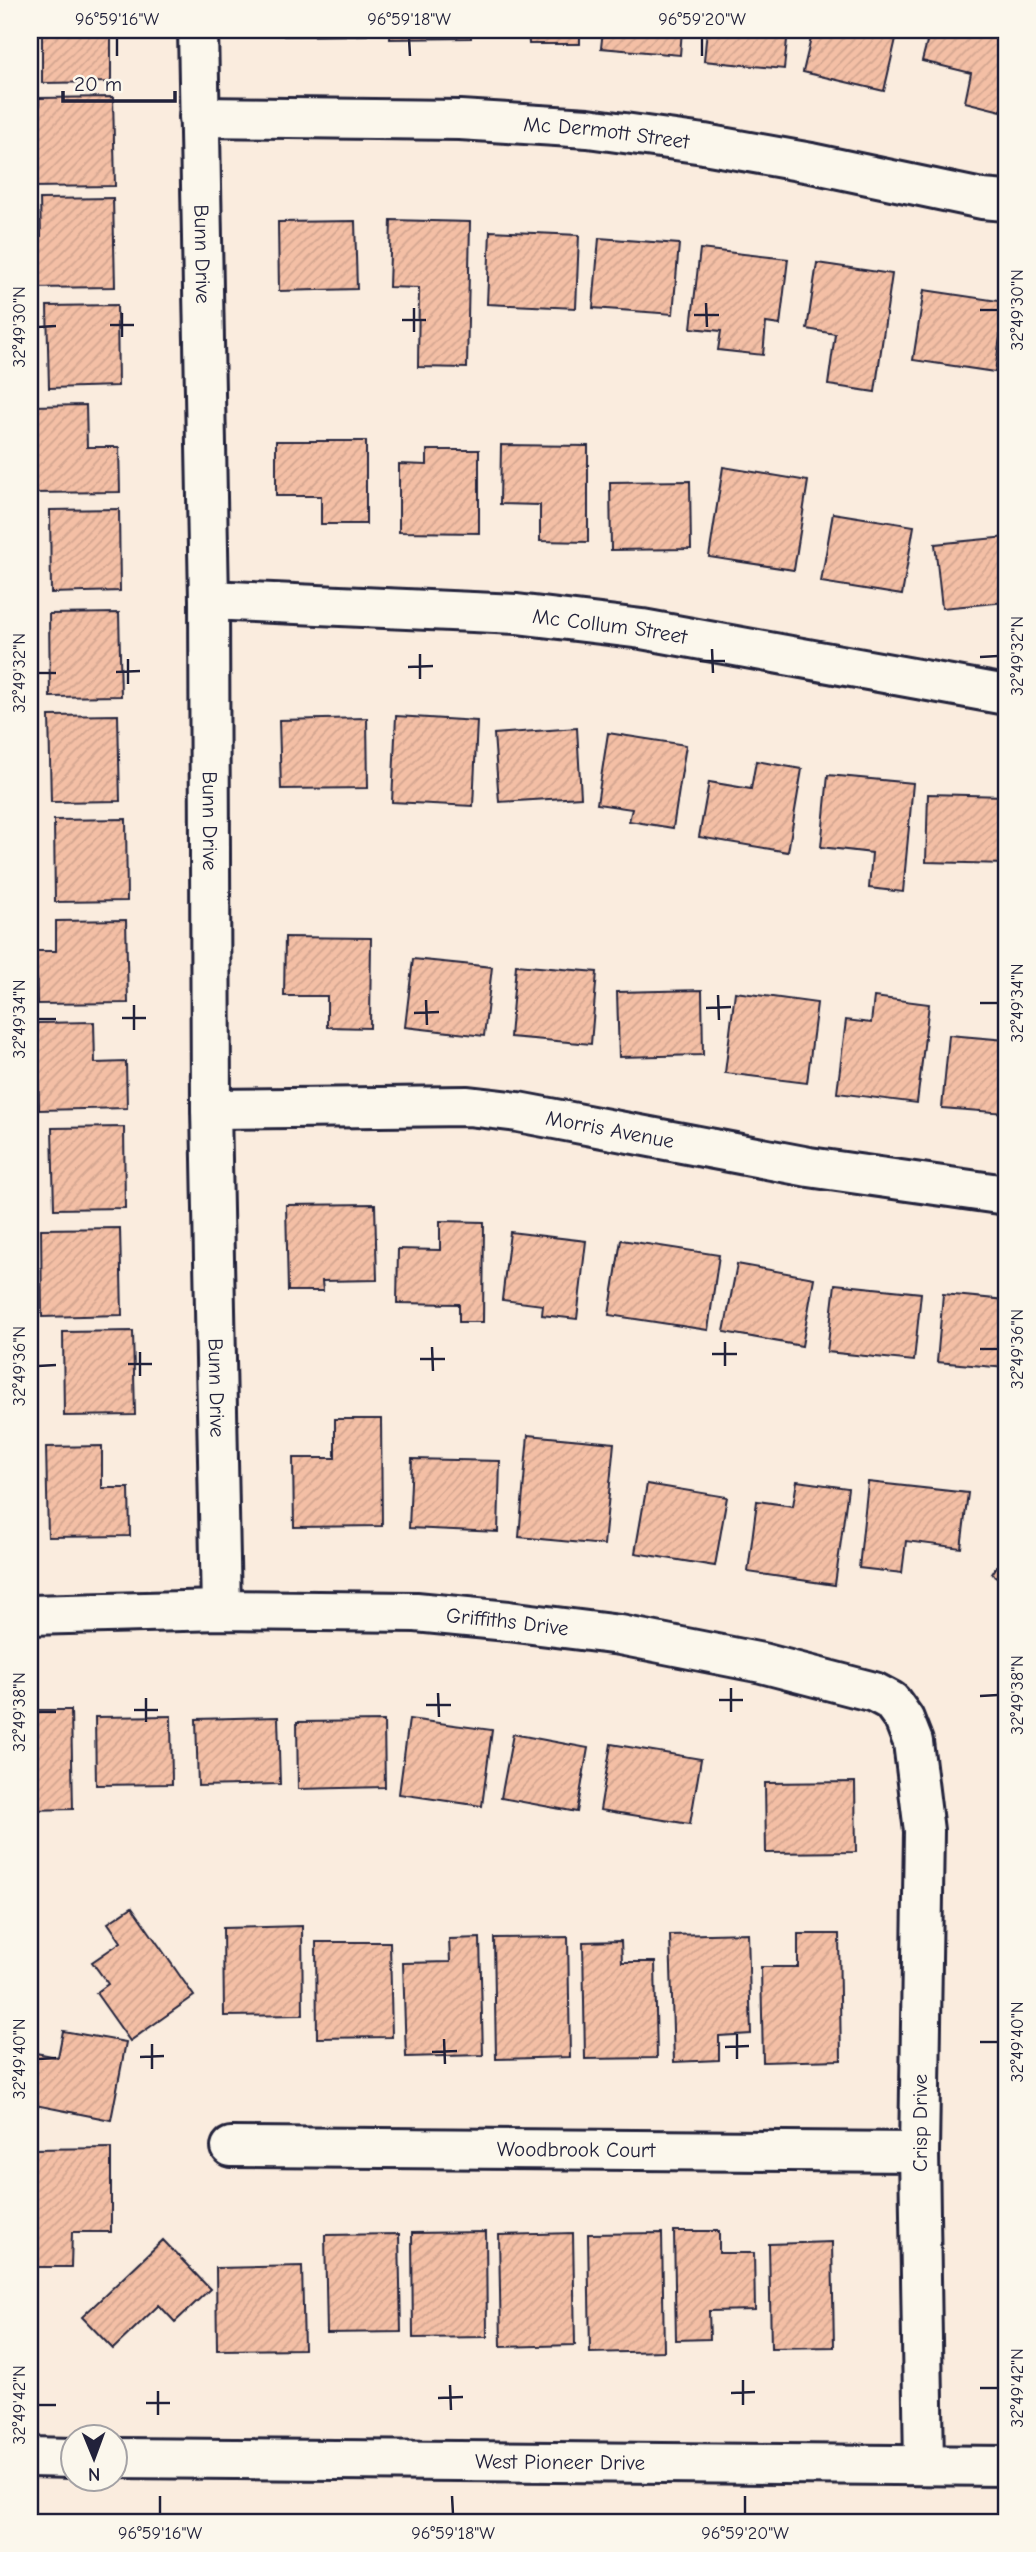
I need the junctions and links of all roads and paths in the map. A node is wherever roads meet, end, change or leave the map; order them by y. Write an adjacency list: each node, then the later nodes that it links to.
1 (198, 30): 2 (street, Bunn Drive)
2 (199, 117): 3 (street, Mc Dermott Street); 4 (street, Bunn Drive)
3 (1006, 201)
4 (209, 600): 5 (street, Mc Collum Street); 6 (street, Bunn Drive)
5 (1006, 695)
6 (211, 1109): 7 (street, Morris Avenue); 8 (street, Bunn Drive)
7 (1006, 1195)
8 (221, 1610): 9 (street, Griffiths Drive); 10 (street, Griffiths Drive)
9 (30, 1615)
10 (919, 1781): 12 (street, Crisp Drive)
11 (231, 2147): 12 (street, Woodbrook Court)
12 (919, 2152): 16 (street, Crisp Drive)
13 (30, 2457): 14 (street)
14 (60, 2458)
15 (130, 2458): 16 (street, West Pioneer Drive)
16 (924, 2465): 17 (street, West Pioneer Drive)
17 (1006, 2466)

